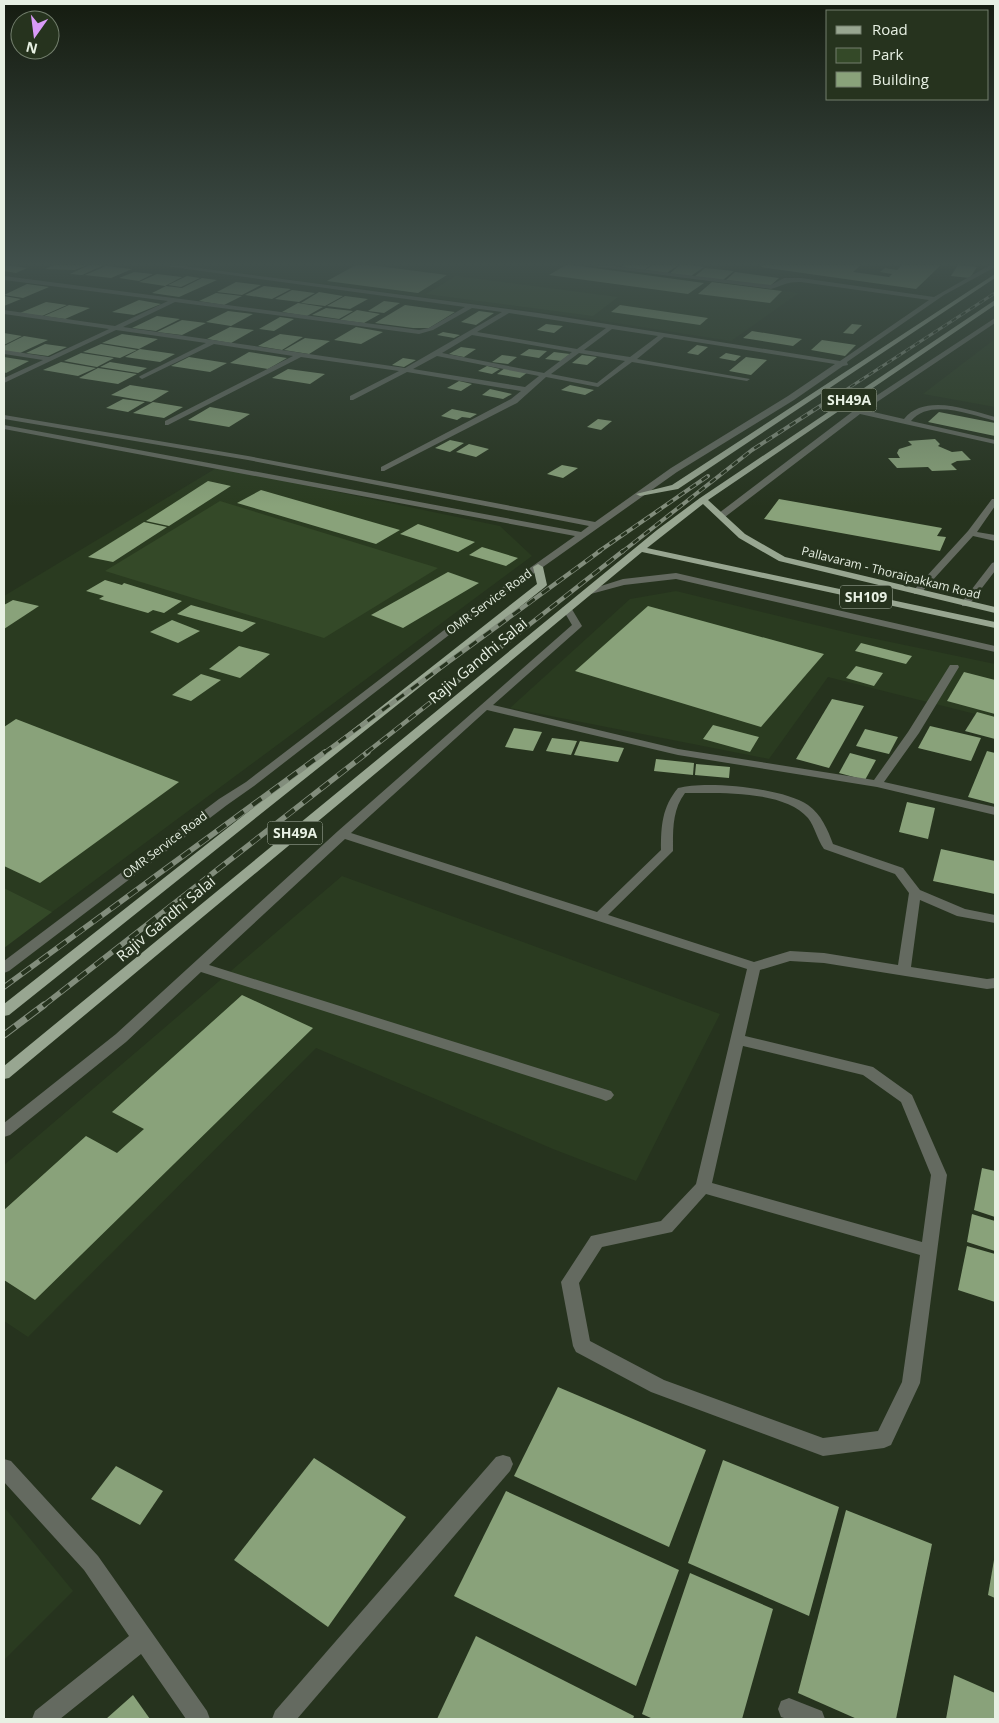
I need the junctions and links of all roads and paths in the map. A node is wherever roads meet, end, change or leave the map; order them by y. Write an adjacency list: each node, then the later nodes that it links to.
1 (78, 345): 17 (street)
2 (206, 345): 23 (street)
3 (238, 345): 15 (street)
4 (450, 345): 16 (street)
5 (550, 345): 13 (street)
6 (585, 345): 13 (street)
7 (649, 345): 18 (street)
8 (730, 345): 19 (street)
9 (867, 345): 19 (street, OMR Service Road)
10 (890, 345): 20 (main road, SH49A)
11 (931, 345): 37 (main road, Rajiv Gandhi Salai / SH49A)
12 (957, 345): 28 (street)
13 (579, 350): 18 (street); 22 (street)
14 (4, 352): 17 (street)
15 (302, 354): 21 (street); 32 (street)
16 (436, 354): 21 (street); 22 (street)
17 (48, 359): 25 (street)
18 (630, 359): 22 (street); 24 (street)
19 (842, 363): 20 (street); 36 (street, OMR Service Road)
20 (857, 367): 36 (main road, SH49A)
21 (406, 370): 26 (street); 27 (street)
22 (546, 374): 26 (street)
23 (142, 377)
24 (747, 379)
25 (4, 381)
26 (528, 390): 35 (street)
27 (354, 398)
28 (860, 411): 31 (street); 39 (street)
29 (4, 417): 40 (street)
30 (995, 419): 31 (street)
31 (906, 422): 34 (street)
32 (168, 423)
33 (4, 427): 42 (street)
34 (995, 442)
35 (384, 469)
36 (640, 494): 40 (street, OMR Service Road)
37 (703, 500): 39 (main road, Pallavaram - Thoraipakkam Road); 44 (main road, Rajiv Gandhi Salai / SH49A)
38 (995, 501): 41 (street)
39 (722, 516): 48 (main road, Pallavaram - Thoraipakkam Road / SH109)
40 (597, 525): 42 (street, OMR Service Road)
41 (971, 533): 43 (street); 48 (street)
42 (583, 535): 46 (street, OMR Service Road)
43 (995, 538)
44 (641, 549): 47 (main road, Rajiv Gandhi Salai / SH49A); 52 (main road, Pallavaram - Thoraipakkam Road / SH109)
45 (995, 565): 49 (street)
46 (538, 567): 64 (street, OMR Service Road); 67 (main road, Rajiv Gandhi Salai / SH49A)
47 (587, 592): 50 (main road, Rajiv Gandhi Salai / SH49A); 53 (street)
48 (917, 592): 49 (main road, Pallavaram - Thoraipakkam Road / SH109)
49 (965, 604): 51 (main road, Pallavaram - Thoraipakkam Road / SH109)
50 (567, 608): 55 (street); 69 (main road, Rajiv Gandhi Salai / SH49A)
51 (995, 610)
52 (995, 625)
53 (995, 649)
54 (954, 667): 56 (street)
55 (485, 706): 56 (street); 58 (street)
56 (877, 784): 57 (street)
57 (995, 811)
58 (342, 834): 60 (street); 62 (street)
59 (915, 893): 60 (street); 61 (street); 65 (street)
60 (599, 917): 63 (street)
61 (995, 919)
62 (198, 966): 70 (street); 71 (street)
63 (754, 967): 65 (street); 68 (street)
64 (4, 968)
65 (904, 971): 66 (street)
66 (995, 983)
67 (4, 1011)
68 (737, 1039): 72 (street); 73 (street)
69 (4, 1074)
70 (606, 1094)
71 (4, 1131)
72 (703, 1187): 73 (street); 73 (street)
73 (930, 1251)
74 (503, 1464): 80 (street)
75 (4, 1468): 76 (street)
76 (143, 1638): 78 (street); 79 (street)
77 (789, 1709): 81 (street)
78 (44, 1719)
79 (199, 1719)
80 (283, 1719)
81 (814, 1719)

